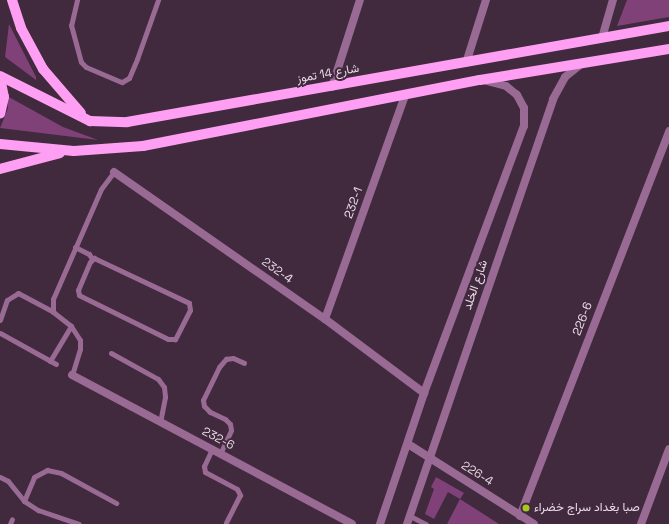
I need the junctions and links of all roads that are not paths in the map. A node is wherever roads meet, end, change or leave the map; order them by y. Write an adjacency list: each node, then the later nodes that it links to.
1 (12, 0): 17 (main road)
2 (76, 0): 3 (lane)
3 (158, 0)
4 (360, 0): 14 (street)
5 (486, 0): 10 (street)
6 (613, 0): 8 (street)
7 (669, 26): 8 (main road, شارع 14 تموز)
8 (602, 38): 10 (main road, شارع 14 تموز)
9 (669, 49): 11 (main road)
10 (466, 63): 14 (main road, شارع 14 تموز)
11 (583, 63): 13 (main road); 41 (street, شارع الخلد)
12 (0, 76): 16 (main road); 17 (main road, شارع 14 تموز)
13 (480, 80): 15 (main road); 35 (street, شارع الخلد)
14 (332, 87): 17 (main road, شارع 14 تموز)
15 (405, 95): 20 (main road); 26 (street, 232-1)
16 (0, 114)
17 (90, 121)
18 (669, 131): 46 (street, 226-6)
19 (0, 144): 20 (main road)
20 (74, 151): 21 (main road)
21 (0, 169)
22 (114, 172): 23 (lane); 26 (street, 232-4)
23 (75, 246): 24 (lane); 25 (lane)
24 (92, 259): 24 (lane)
25 (53, 312): 27 (lane); 28 (lane)
26 (325, 319): 35 (street, 232-4)
27 (0, 320)
28 (71, 326): 31 (lane); 34 (lane)
29 (0, 333): 31 (lane)
30 (111, 353): 36 (lane)
31 (50, 361): 33 (lane)
32 (244, 363): 40 (lane)
33 (56, 364)
34 (72, 375): 36 (street, 232-6)
35 (424, 393): 37 (street, شارع الخلد)
36 (160, 422): 38 (street, 232-6)
37 (408, 444): 41 (street, 226-4); 50 (street, شارع الخلد)
38 (212, 449): 40 (street, 232-6); 47 (lane)
39 (669, 449): 54 (street)
40 (220, 454): 49 (street, 232-6)
41 (429, 458): 45 (street, شارع الخلد); 46 (street, 226-4)
42 (0, 477): 43 (lane)
43 (24, 501): 44 (lane); 48 (lane)
44 (116, 503)
45 (410, 516): 51 (street, شارع الخلد); 52 (lane)
46 (520, 516): 53 (street, 226-4)
47 (226, 523)
48 (79, 524)
49 (352, 524)
50 (380, 524)
51 (407, 524)
52 (426, 524)
53 (534, 524)
54 (641, 524)

